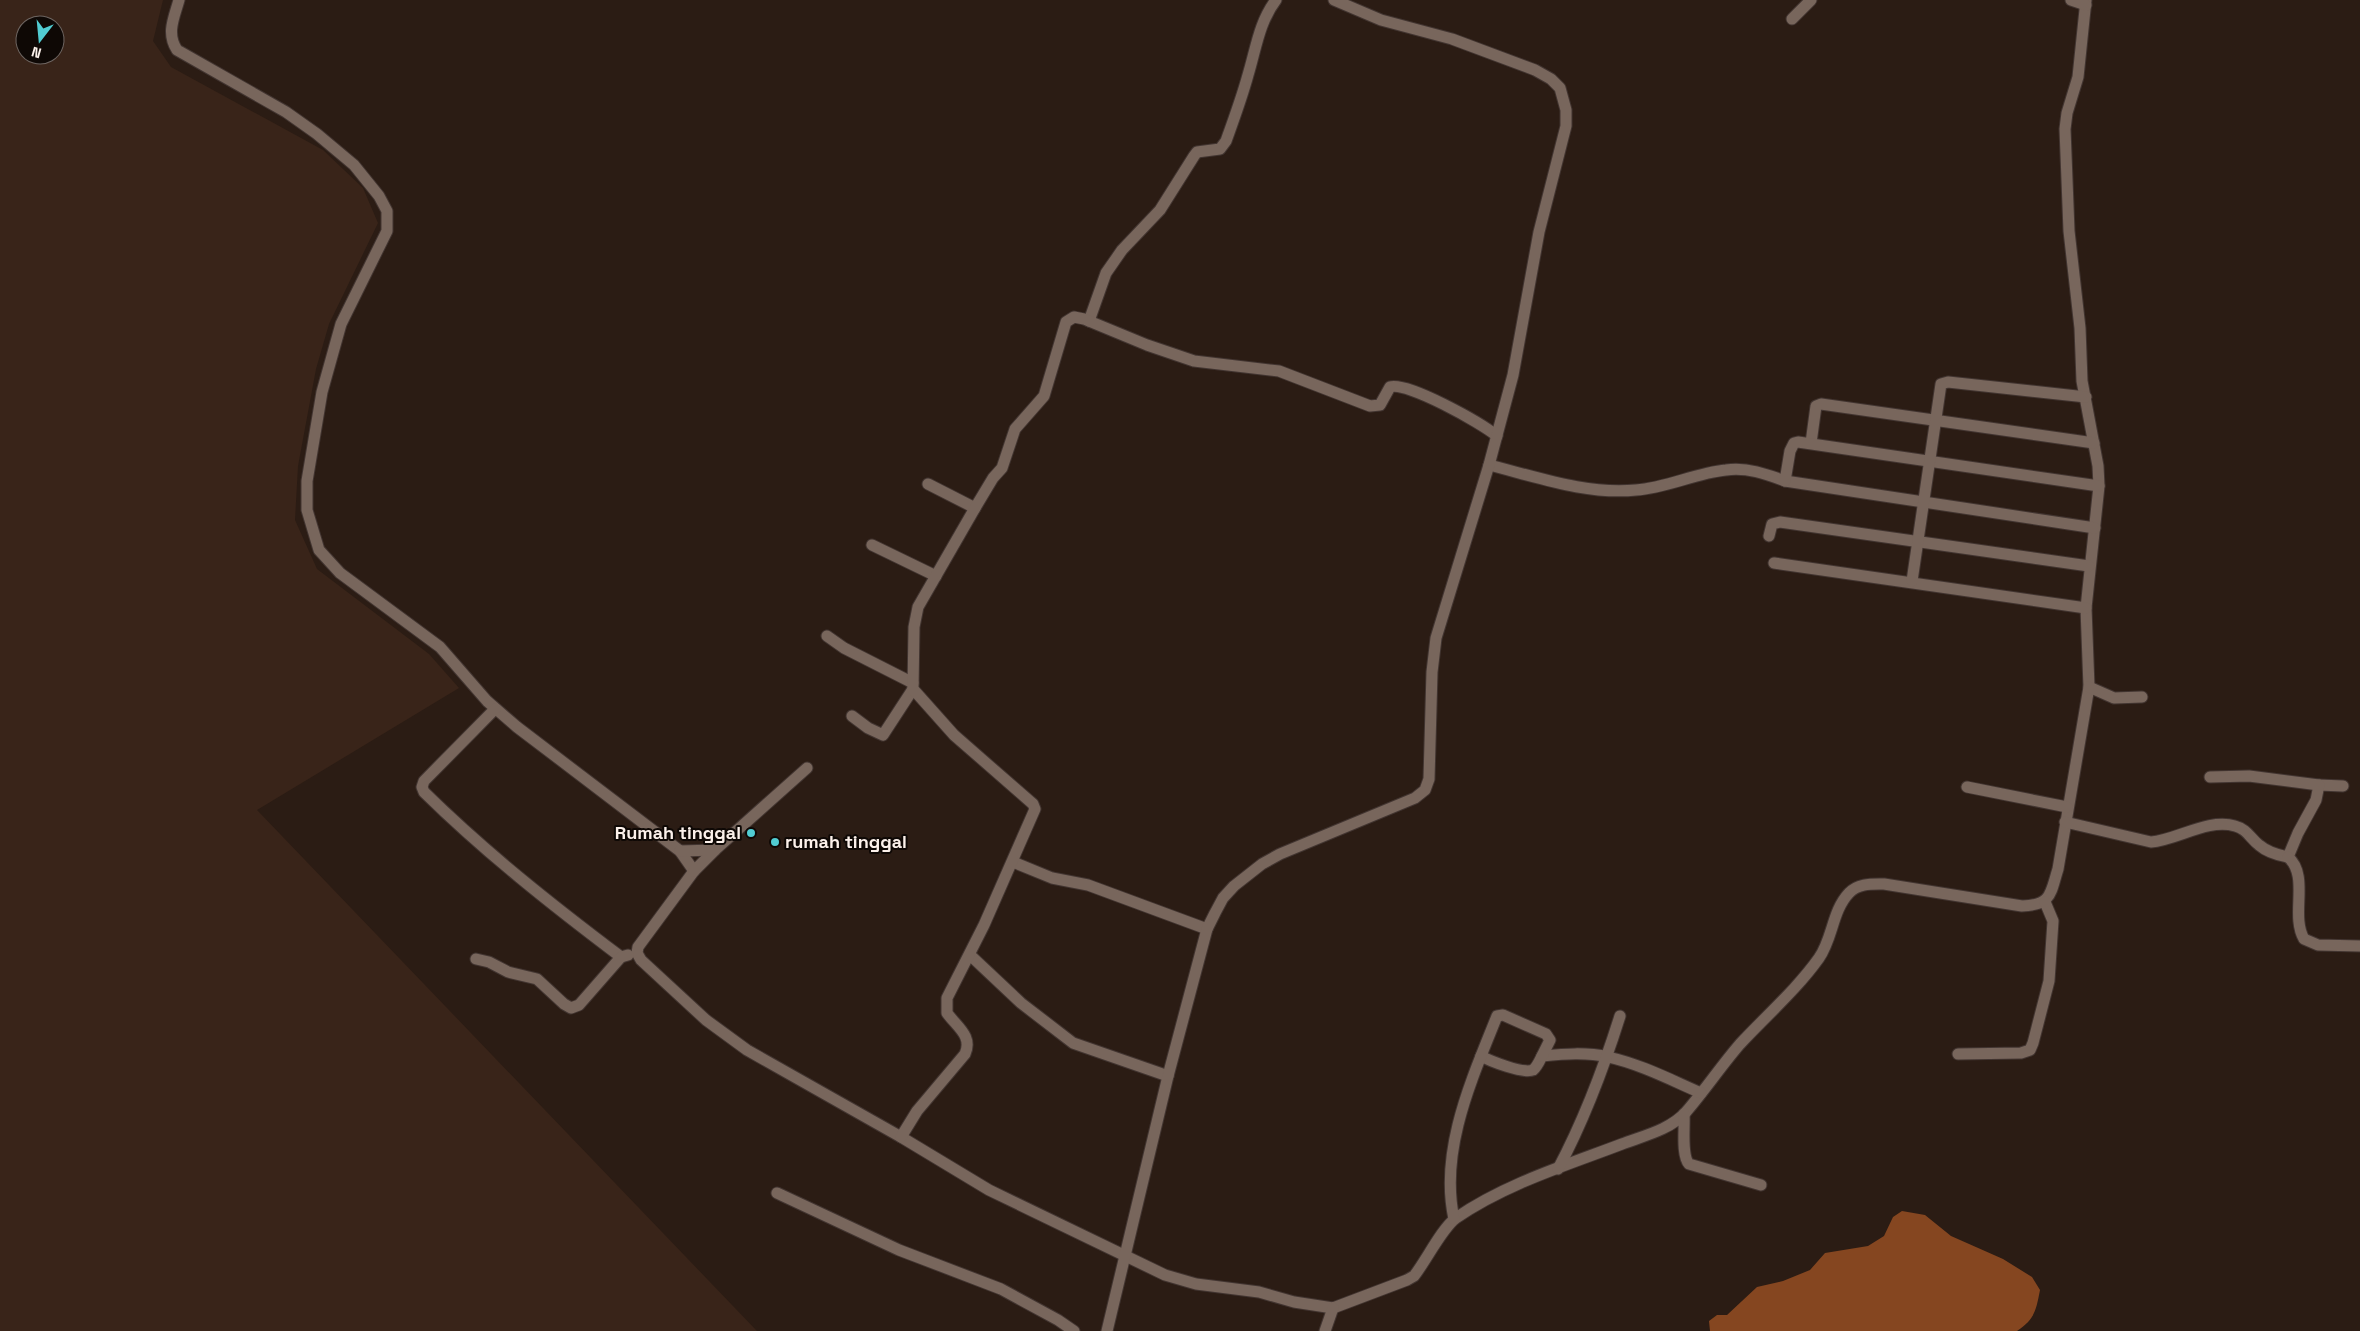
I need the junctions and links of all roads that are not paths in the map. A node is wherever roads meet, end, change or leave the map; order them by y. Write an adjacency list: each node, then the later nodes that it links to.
1 (179, 0): 34 (street)
2 (1276, 0): 8 (street)
3 (1334, 0): 11 (street)
4 (1811, 0): 7 (street)
5 (2071, 0): 6 (street)
6 (2086, 2): 9 (street)
7 (1792, 19)
8 (1089, 321): 11 (street); 20 (street)
9 (2086, 397): 10 (street); 13 (street)
10 (1935, 420): 12 (street); 13 (street); 14 (street)
11 (1497, 436): 15 (street)
12 (1811, 443): 14 (street); 16 (street)
13 (2094, 443): 18 (street)
14 (1929, 460): 18 (street); 19 (street)
15 (1489, 465): 16 (street); 49 (street)
16 (1786, 481): 19 (street)
17 (928, 484): 20 (street)
18 (2099, 486): 21 (street)
19 (1922, 501): 21 (street); 23 (street)
20 (974, 508): 27 (street)
21 (2095, 528): 26 (street)
22 (1769, 536): 23 (street)
23 (1918, 542): 26 (street); 28 (street)
24 (872, 545): 27 (street)
25 (1774, 563): 28 (street)
26 (2089, 566): 29 (street)
27 (936, 576): 31 (street)
28 (1912, 582): 29 (street)
29 (2086, 608): 32 (street)
30 (827, 636): 31 (street)
31 (913, 686): 35 (street); 46 (street)
32 (2089, 687): 33 (street); 41 (street)
33 (2142, 697)
34 (495, 709): 44 (street); 53 (street)
35 (852, 716)
36 (807, 768): 43 (street)
37 (2210, 777): 38 (street)
38 (2319, 785): 39 (street); 45 (street)
39 (2343, 786)
40 (1967, 787): 41 (street)
41 (2067, 807): 42 (street)
42 (2066, 822): 45 (street); 48 (street)
43 (715, 850): 44 (street); 47 (street)
44 (680, 851): 47 (street)
45 (2288, 857): 50 (street)
46 (1013, 862): 49 (street); 52 (street)
47 (694, 871): 51 (street)
48 (2045, 902): 56 (street); 61 (street)
49 (1207, 929): 60 (street)
50 (2360, 946)
51 (637, 953): 53 (street); 63 (street)
52 (970, 955): 60 (street); 63 (street)
53 (621, 957): 54 (street)
54 (476, 959)
55 (1620, 1016): 59 (street)
56 (1958, 1054)
57 (1481, 1056): 58 (street); 58 (street); 67 (street)
58 (1542, 1056): 59 (street)
59 (1608, 1057): 61 (street); 64 (street)
60 (1168, 1076): 68 (street)
61 (1701, 1093): 62 (street)
62 (1684, 1114): 64 (street); 65 (street)
63 (901, 1137): 68 (street)
64 (1558, 1170): 67 (street)
65 (1760, 1185)
66 (777, 1193): 70 (street)
67 (1454, 1219): 69 (street)
68 (1125, 1256): 69 (street); 71 (street)
69 (1332, 1308): 72 (street)
70 (1074, 1331)
71 (1107, 1331)
72 (1325, 1331)

